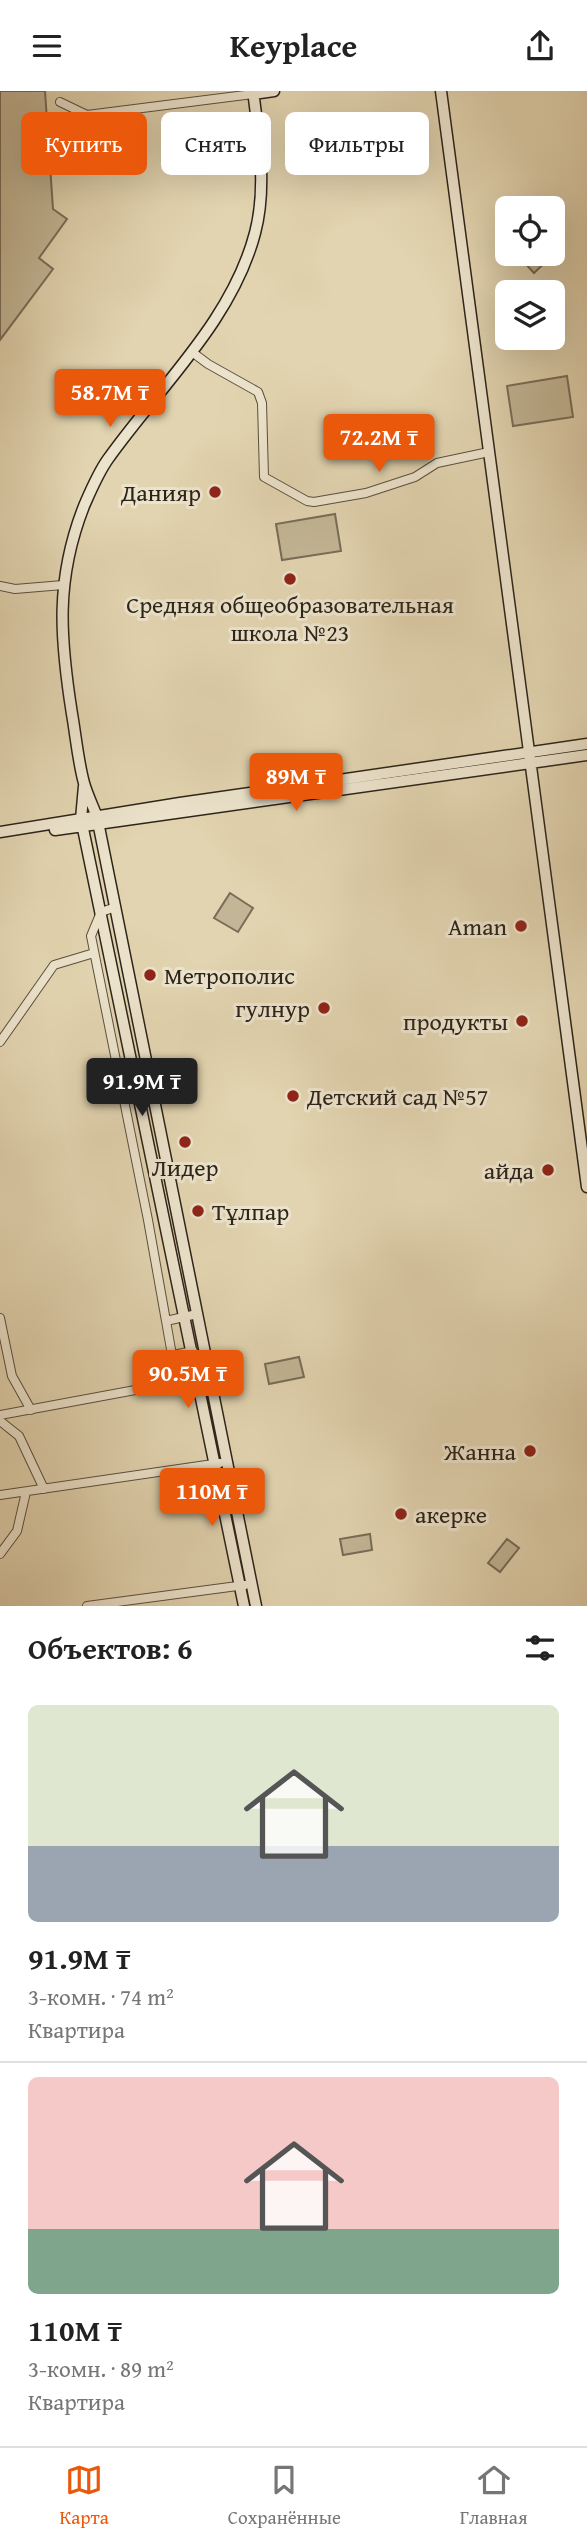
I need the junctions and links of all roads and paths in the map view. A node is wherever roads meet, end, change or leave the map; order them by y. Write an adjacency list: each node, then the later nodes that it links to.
1 (274, 91): 3 (main road)
2 (441, 91): 6 (main road)
3 (253, 92): 4 (street); 5 (main road)
4 (60, 102)
5 (192, 352): 6 (street); 7 (main road)
6 (489, 452): 10 (main road)
7 (63, 585): 8 (street); 13 (main road)
8 (0, 586)
9 (587, 744): 10 (main road)
10 (530, 751): 12 (main road); 14 (main road)
11 (587, 755): 12 (main road)
12 (531, 764): 14 (main road); 21 (main road)
13 (84, 784): 14 (main road); 15 (main road)
14 (98, 821): 15 (main road); 17 (main road)
15 (82, 823): 16 (main road); 18 (main road)
16 (0, 834)
17 (116, 907): 18 (street); 22 (main road)
18 (102, 912): 19 (street); 22 (main road)
19 (94, 953): 20 (street); 24 (street)
20 (0, 1042)
21 (587, 1187)
22 (191, 1315): 24 (street); 25 (main road); 30 (main road)
23 (0, 1318): 27 (street)
24 (166, 1321): 26 (street)
25 (193, 1351): 26 (street); 30 (main road)
26 (172, 1355): 27 (street)
27 (32, 1410): 28 (street)
28 (0, 1415)
29 (0, 1421): 31 (street)
30 (221, 1463): 31 (street); 35 (main road)
31 (44, 1489): 32 (street)
32 (26, 1492): 33 (street); 34 (street)
33 (0, 1495)
34 (0, 1554)
35 (246, 1585): 36 (street); 37 (main road); 38 (main road)
36 (87, 1606)
37 (244, 1606)
38 (256, 1606)

